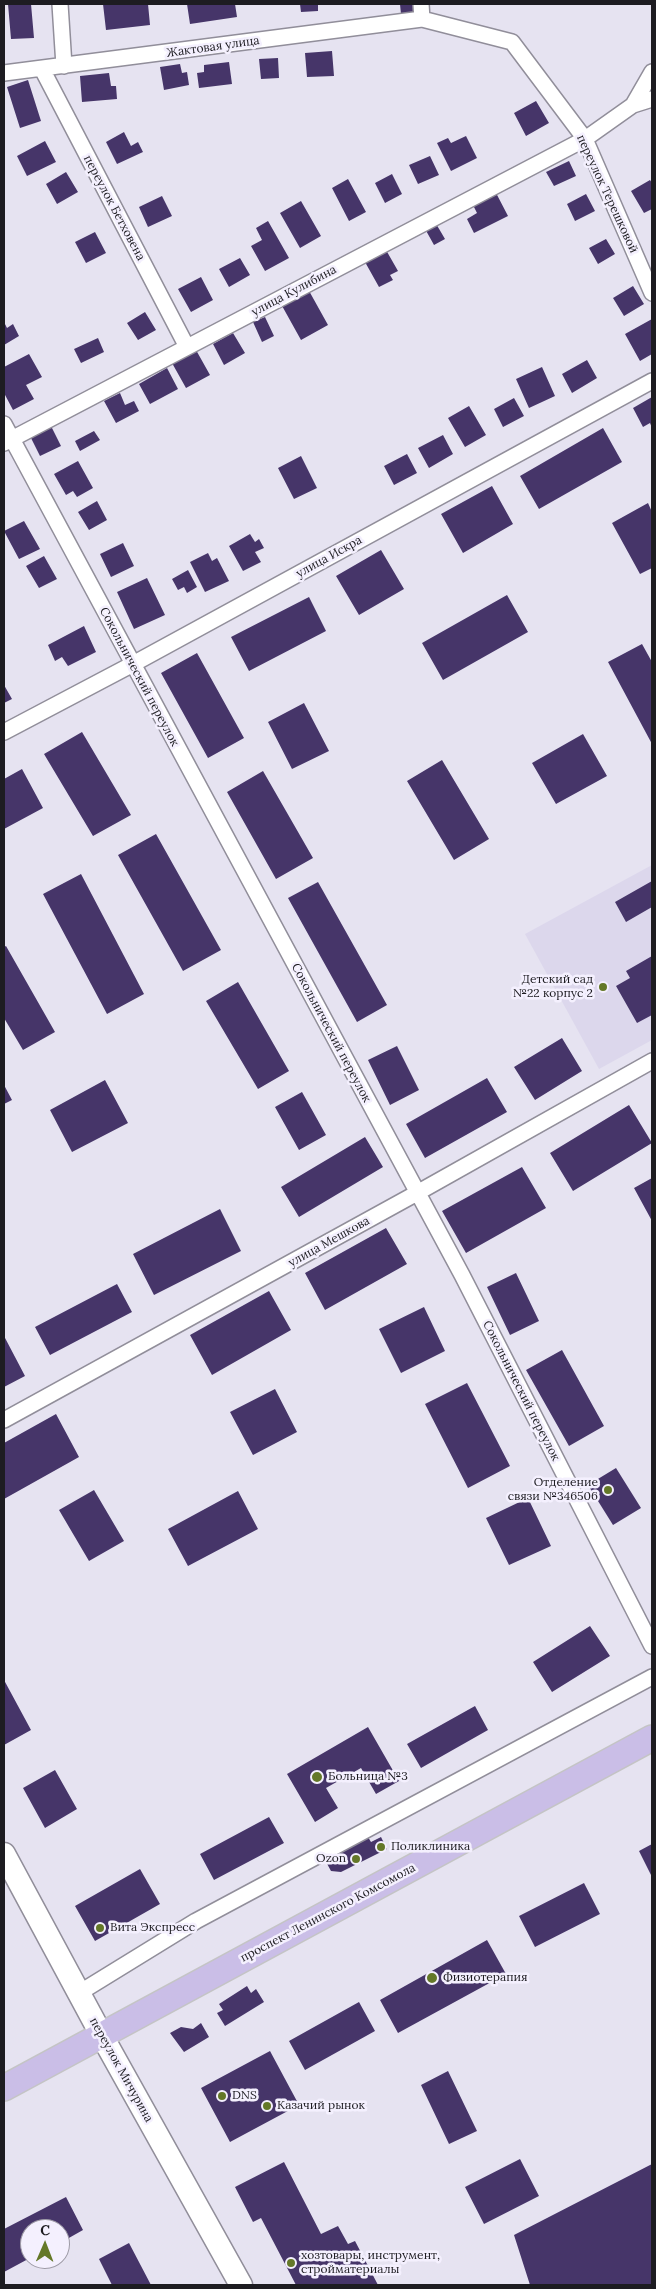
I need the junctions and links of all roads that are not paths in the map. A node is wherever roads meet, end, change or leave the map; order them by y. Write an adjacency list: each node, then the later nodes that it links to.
1 (60, 4): 4 (street)
2 (421, 4): 3 (street)
3 (422, 19): 4 (street, Жактовая улица); 10 (street, переулок Терешковой)
4 (64, 66): 5 (street, Жактовая улица)
5 (42, 69): 7 (street, Жактовая улица); 12 (street, переулок Бетховена)
6 (652, 72): 9 (street)
7 (4, 73)
8 (652, 99): 9 (street)
9 (633, 105): 10 (street, улица Кулибина)
10 (585, 139): 11 (street, переулок Терешковой); 12 (street, улица Кулибина)
11 (652, 293)
12 (187, 347): 15 (street, улица Кулибина)
13 (652, 381): 16 (street, улица Искра)
14 (4, 424): 15 (street, Сокольнический переулок)
15 (8, 441): 16 (street, Сокольнический переулок)
16 (133, 664): 17 (street, улица Искра); 19 (street, Сокольнический переулок)
17 (4, 732)
18 (652, 1061): 19 (street, улица Мешкова)
19 (417, 1193): 20 (street, улица Мешкова); 21 (street, Сокольнический переулок)
20 (4, 1420)
21 (652, 1646)
22 (652, 1677): 25 (street)
23 (652, 1738): 26 (main road, проспект Ленинского Комсомола)
24 (4, 1854): 25 (street, переулок Мичурина)
25 (79, 1993): 26 (street, переулок Мичурина)
26 (102, 2036): 27 (main road, проспект Ленинского Комсомола); 28 (street, переулок Мичурина)
27 (4, 2088)
28 (241, 2285)

